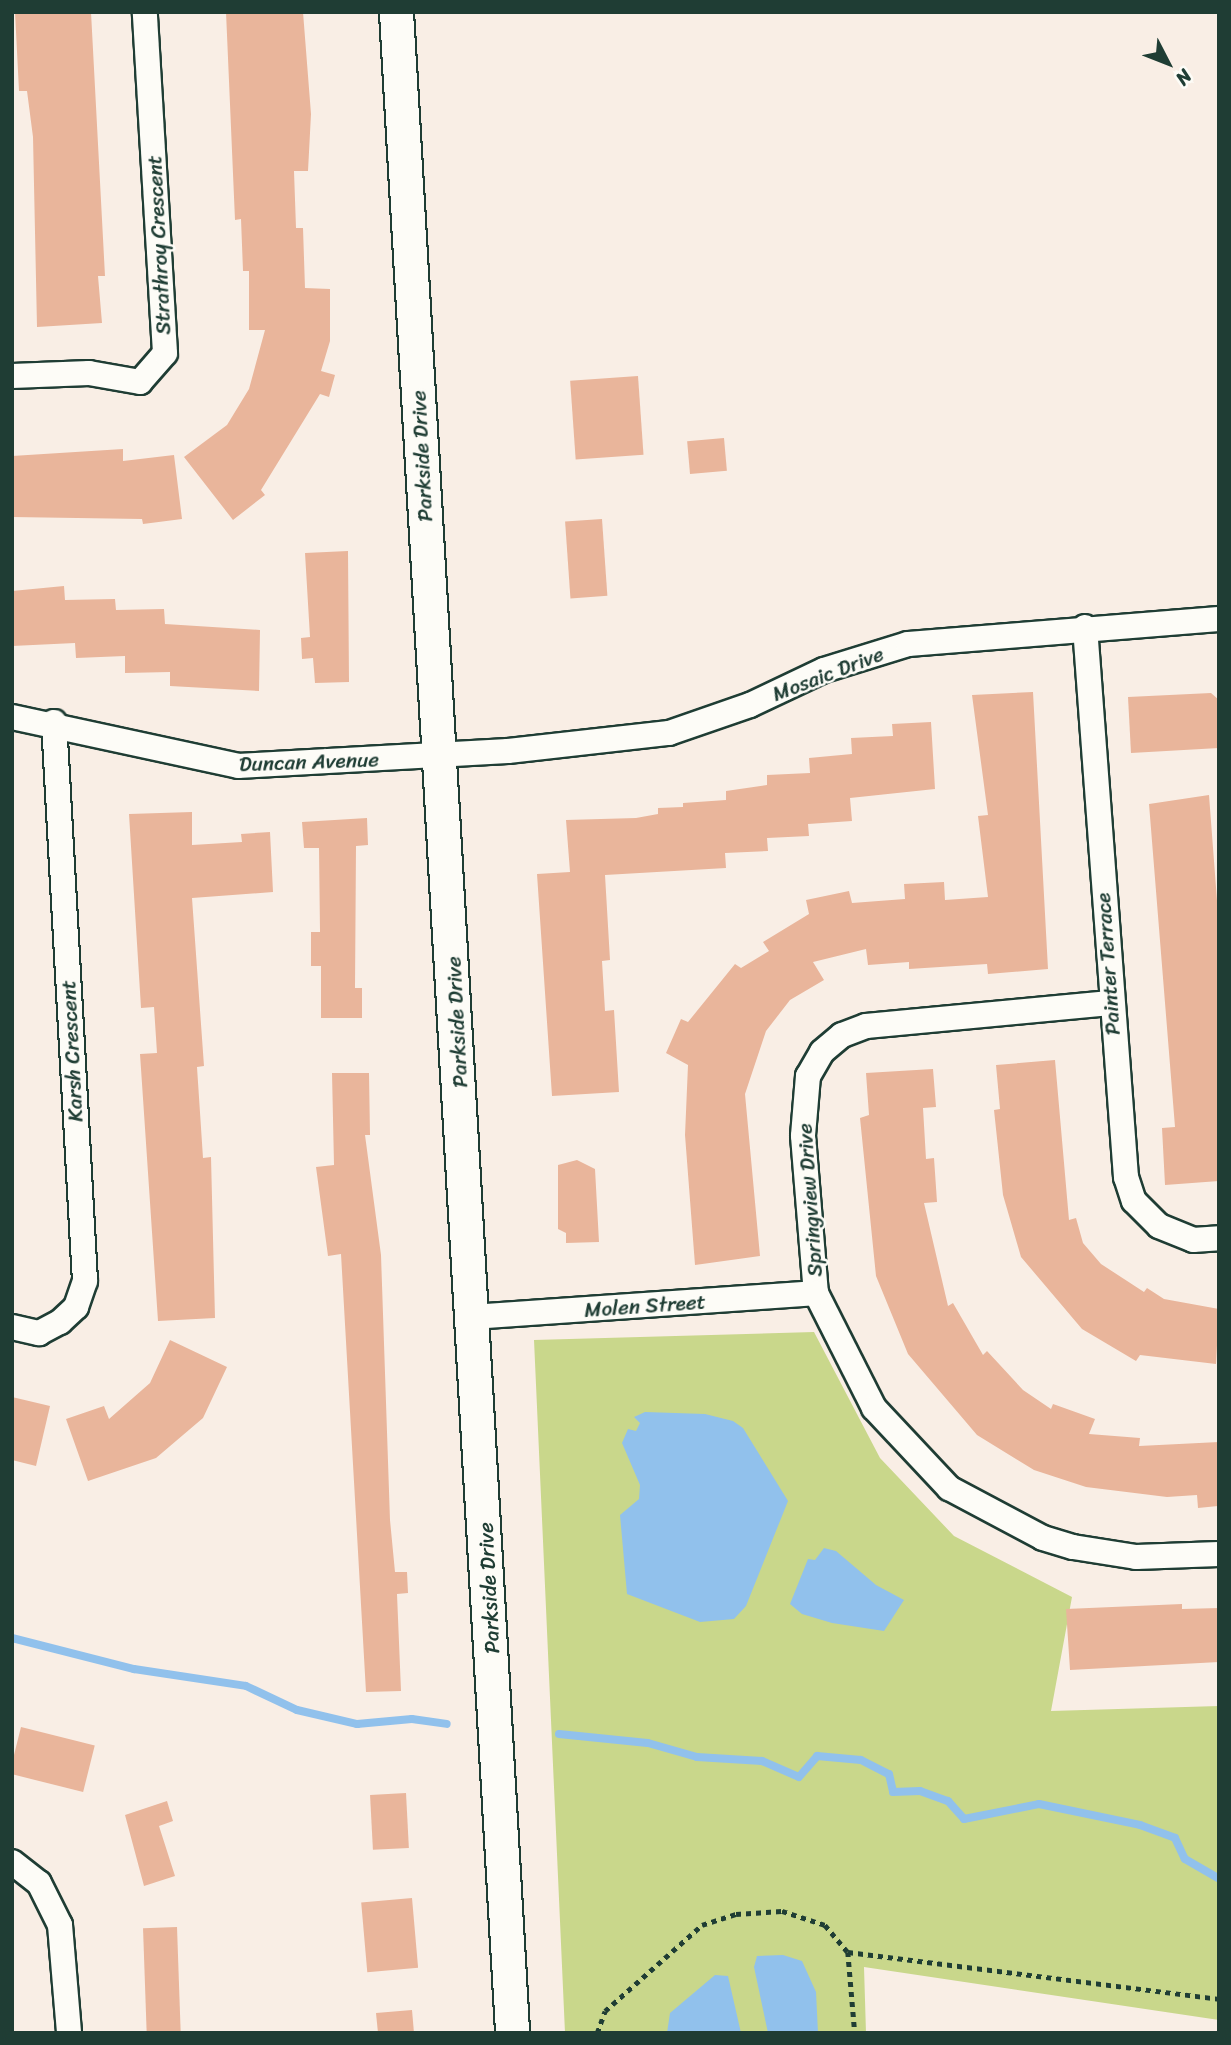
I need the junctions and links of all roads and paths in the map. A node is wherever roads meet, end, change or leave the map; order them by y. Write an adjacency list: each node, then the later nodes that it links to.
1 (145, 12): 3 (street, Strathroy Crescent)
2 (396, 12): 8 (main road, Parkside Drive)
3 (12, 376)
4 (1219, 619): 5 (street, Mosaic Drive)
5 (1085, 628): 8 (street, Mosaic Drive); 9 (street, Painter Terrace)
6 (12, 716): 7 (street, Duncan Avenue)
7 (54, 722): 8 (street, Duncan Avenue); 13 (street, Karsh Crescent)
8 (443, 756): 12 (main road, Parkside Drive)
9 (1110, 1003): 10 (street, Painter Terrace); 11 (street, Springview Drive)
10 (1219, 1238)
11 (816, 1293): 12 (street, Molen Street); 14 (street, Springview Drive)
12 (473, 1317): 19 (main road, Parkside Drive)
13 (12, 1327)
14 (1219, 1554)
15 (12, 1862): 18 (street)
16 (848, 1952): 17 (path); 20 (path); 21 (path)
17 (1219, 1999)
18 (69, 2033)
19 (512, 2033)
20 (597, 2033)
21 (855, 2033)

